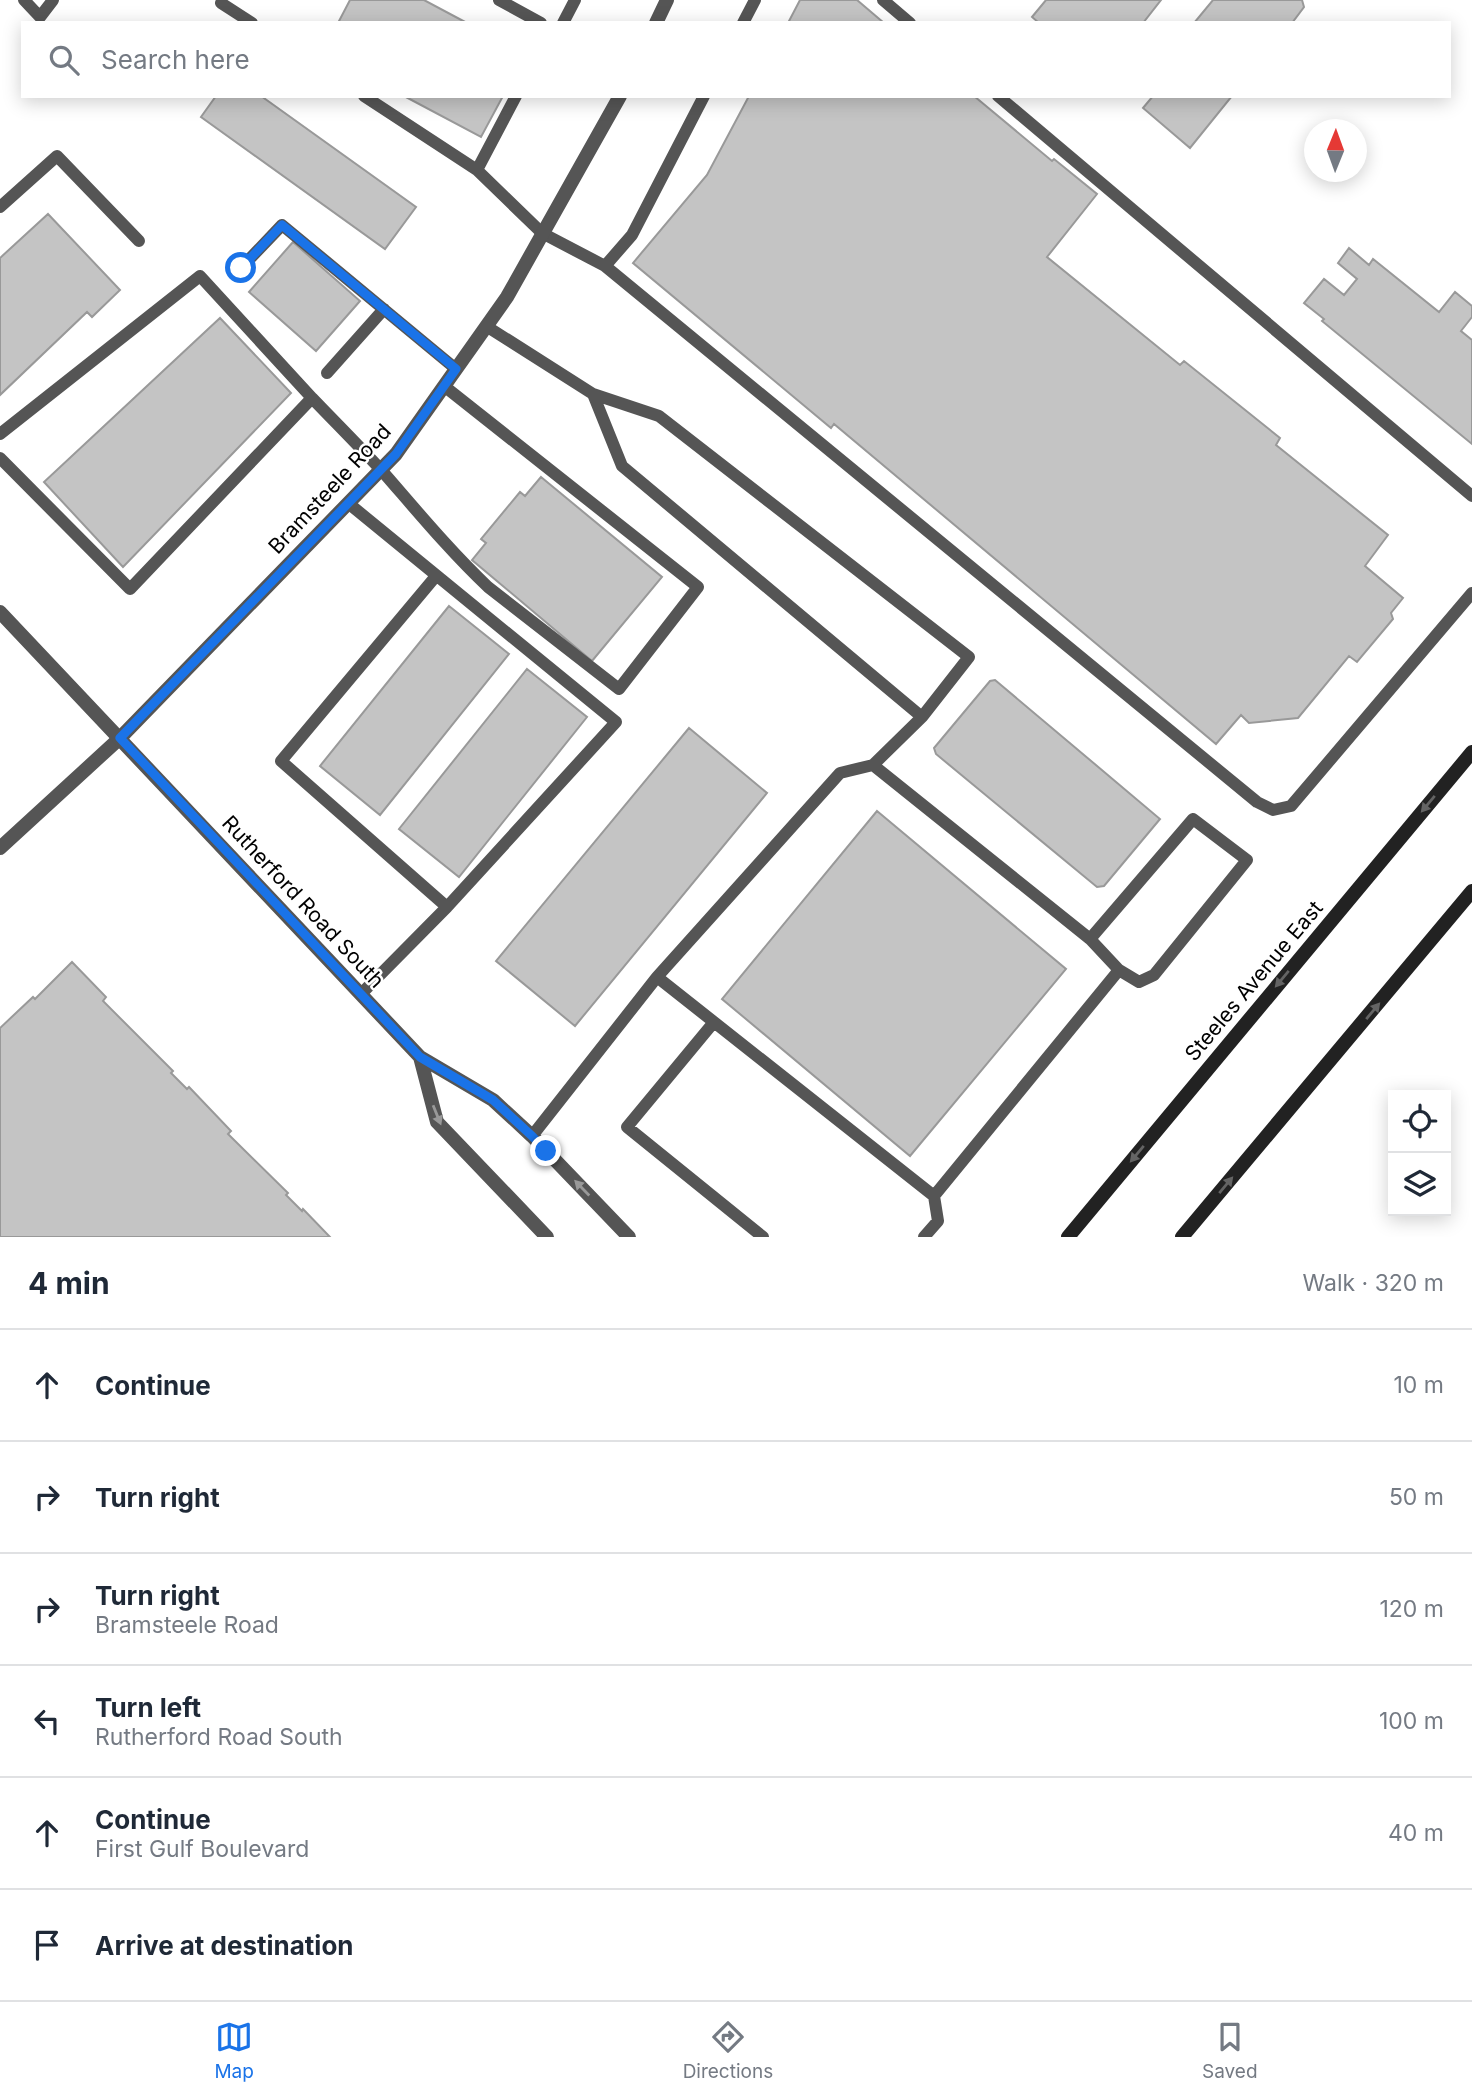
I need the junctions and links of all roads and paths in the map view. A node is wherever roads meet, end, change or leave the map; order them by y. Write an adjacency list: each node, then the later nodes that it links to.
1 (24, 0): 2 (lane)
2 (53, 0)
3 (499, 0): 10 (lane)
4 (575, 0): 11 (lane)
5 (667, 0): 12 (street)
6 (755, 0): 13 (lane)
7 (883, 0): 14 (lane)
8 (221, 3): 9 (lane)
9 (249, 21)
10 (537, 21)
11 (564, 21)
12 (657, 21)
13 (744, 21)
14 (909, 21)
15 (367, 98): 20 (lane)
16 (515, 98): 20 (lane)
17 (619, 98): 22 (street, Bramsteele Road)
18 (703, 98): 24 (lane)
19 (1000, 98): 36 (lane)
20 (477, 170): 22 (lane)
21 (0, 207): 23 (lane)
22 (542, 233): 24 (lane); 27 (street, Bramsteele Road)
23 (139, 241)
24 (605, 267): 39 (lane)
25 (241, 268): 26 (lane)
26 (384, 310): 28 (lane); 29 (lane)
27 (486, 326): 28 (street, Bramsteele Road); 31 (lane)
28 (456, 369): 30 (street, Bramsteele Road)
29 (327, 373)
30 (444, 386): 35 (street, Bramsteele Road); 35 (lane)
31 (593, 394): 41 (lane); 41 (lane)
32 (312, 398): 33 (lane); 34 (lane); 35 (lane)
33 (0, 434)
34 (0, 458)
35 (380, 470): 37 (street, Bramsteele Road)
36 (1472, 496)
37 (348, 503): 38 (lane); 42 (street, Bramsteele Road)
38 (436, 576): 47 (lane); 47 (lane)
39 (1472, 593)
40 (0, 612): 42 (street, Rutherford Road South)
41 (922, 717): 44 (lane)
42 (120, 738): 45 (street, Bramsteele Road); 51 (street, Rutherford Road South)
43 (1472, 752): 60 (main road, Steeles Avenue East, one-way to 60)
44 (873, 765): 48 (lane); 50 (lane)
45 (0, 848)
46 (1472, 891): 61 (main road, one-way to 46)
47 (447, 907): 51 (lane)
48 (1090, 939): 49 (lane); 49 (lane)
49 (1119, 970): 55 (lane)
50 (657, 977): 52 (lane); 54 (lane)
51 (361, 994): 53 (street, Rutherford Road South)
52 (714, 1021): 55 (lane); 58 (lane)
53 (420, 1057): 54 (street); 56 (street, Rutherford Road South, one-way to 56)
54 (532, 1136): 57 (street, one-way to 54)
55 (934, 1196): 59 (lane)
56 (547, 1237)
57 (629, 1237)
58 (763, 1237)
59 (924, 1237)
60 (1068, 1237)
61 (1182, 1237)

